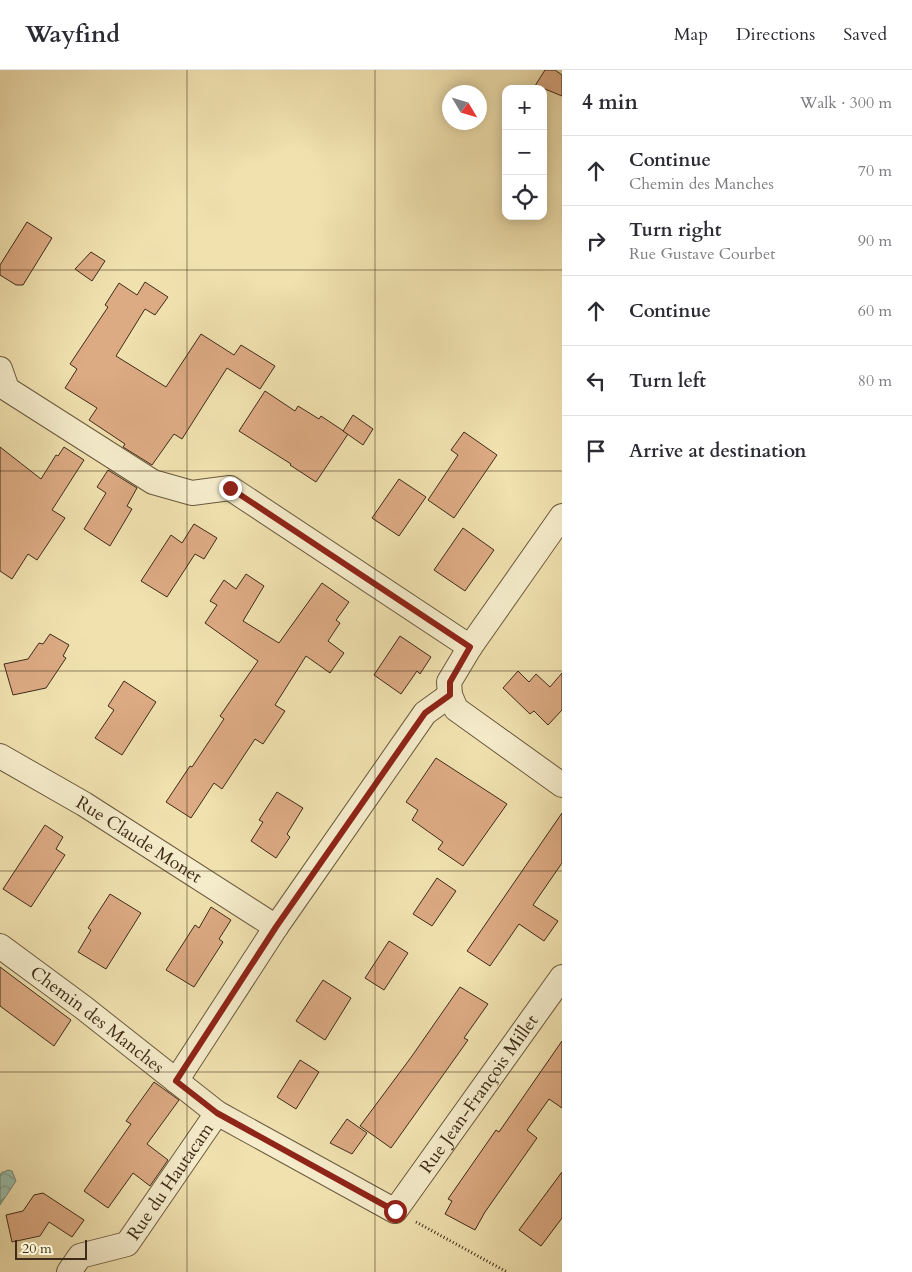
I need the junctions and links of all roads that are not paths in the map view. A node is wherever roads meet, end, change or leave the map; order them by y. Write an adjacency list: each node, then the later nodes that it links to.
1 (0, 369): 3 (street)
2 (562, 516): 3 (street)
3 (470, 647): 4 (street)
4 (450, 695): 6 (street); 7 (street)
5 (0, 756): 7 (street, Rue Claude Monet)
6 (562, 785)
7 (276, 927): 10 (street)
8 (0, 946): 10 (street, Chemin des Manches)
9 (562, 976): 12 (street, Rue Jean-François Millet)
10 (176, 1081): 11 (street, Chemin des Manches)
11 (217, 1113): 12 (street, Chemin des Manches); 13 (street, Rue du Hautacam)
12 (395, 1211)
13 (69, 1272)

